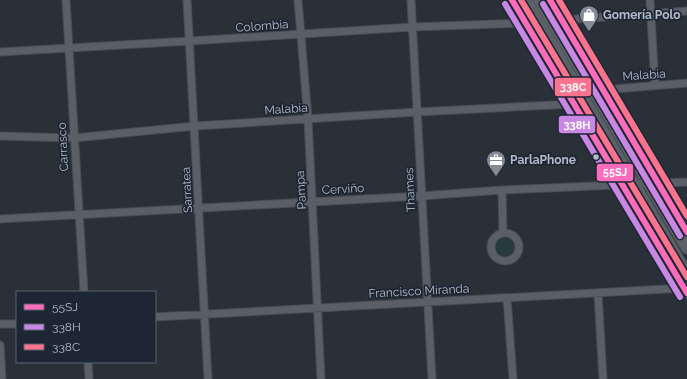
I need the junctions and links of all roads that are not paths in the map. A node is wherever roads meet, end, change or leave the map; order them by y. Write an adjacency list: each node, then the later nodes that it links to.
1 (66, 0): 17 (street, Carrasco)
2 (187, 0): 16 (street, Sarratea)
3 (298, 0): 15 (street, Pampa)
4 (411, 0): 14 (street, Thames)
5 (512, 0): 13 (street)
6 (525, 0): 13 (main road); 19 (main road)
7 (539, 0): 22 (main road)
8 (550, 0): 12 (street)
9 (650, 0): 11 (street)
10 (687, 11): 11 (street)
11 (650, 14): 12 (street); 21 (street)
12 (562, 20): 22 (street)
13 (525, 23): 14 (street, Colombia); 19 (main road); 23 (street)
14 (412, 27): 15 (street, Colombia); 24 (street, Thames)
15 (300, 34): 16 (street, Colombia); 25 (street, Pampa)
16 (190, 42): 17 (street, Colombia); 26 (street, Sarratea)
17 (69, 48): 18 (street, Colombia); 29 (street, Carrasco)
18 (0, 52)
19 (558, 55): 33 (main road)
20 (687, 83): 21 (street, Malabia)
21 (655, 85): 22 (street, Malabia)
22 (600, 93): 27 (main road); 30 (main road)
23 (574, 104): 24 (street, Malabia); 33 (street)
24 (417, 112): 25 (street, Malabia); 35 (street, Thames)
25 (308, 119): 26 (street, Malabia); 36 (street, Pampa)
26 (195, 126): 29 (street, Malabia); 37 (street, Sarratea)
27 (625, 126): 30 (main road); 32 (street)
28 (0, 136): 29 (street, Malabia)
29 (74, 138): 38 (street, Carrasco)
30 (631, 154): 32 (main road)
31 (687, 182): 32 (street, Cerviño)
32 (653, 183): 33 (street, Cerviño); 40 (street); 42 (main road); 43 (main road)
33 (627, 184): 34 (street, Cerviño); 44 (main road); 46 (street)
34 (502, 190): 35 (street, Cerviño); 41 (street)
35 (421, 196): 36 (street, Cerviño); 49 (street, Thames)
36 (312, 202): 37 (street, Cerviño); 50 (street, Pampa)
37 (198, 208): 38 (street, Cerviño); 51 (street, Sarratea)
38 (78, 215): 39 (street, Cerviño); 45 (street, Carrasco)
39 (0, 219)
40 (687, 232)
41 (503, 233): 41 (street)
42 (687, 238)
43 (687, 248)
44 (687, 274)
45 (84, 291)
46 (686, 291): 47 (street, Francisco Miranda)
47 (598, 293): 48 (street, Francisco Miranda); 63 (street)
48 (507, 298): 49 (street, Francisco Miranda); 62 (street)
49 (427, 302): 50 (street, Francisco Miranda); 61 (street, Thames)
50 (317, 308): 51 (street, Francisco Miranda); 60 (street, Pampa)
51 (204, 314): 52 (street, Francisco Miranda); 59 (street, Sarratea)
52 (156, 317)
53 (0, 324): 54 (street)
54 (16, 324)
55 (0, 345): 57 (street)
56 (88, 363): 58 (street)
57 (2, 379)
58 (89, 379)
59 (208, 379)
60 (321, 379)
61 (432, 379)
62 (513, 379)
63 (603, 379)

